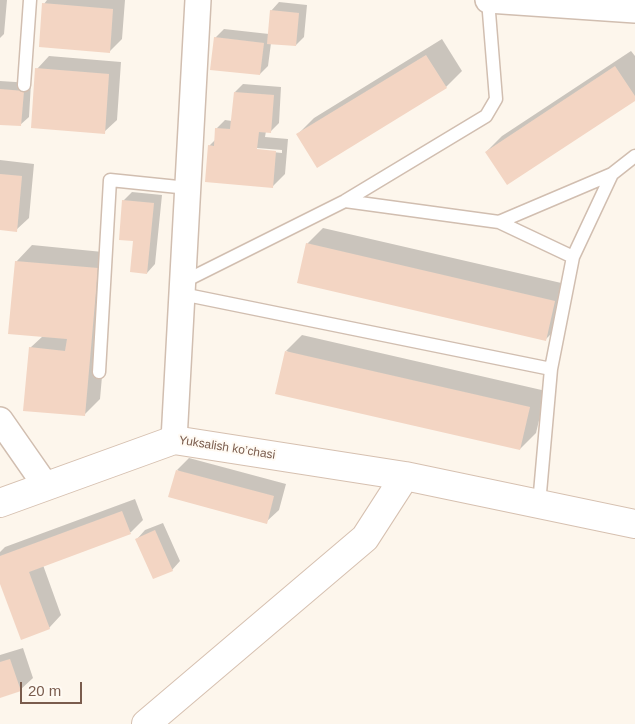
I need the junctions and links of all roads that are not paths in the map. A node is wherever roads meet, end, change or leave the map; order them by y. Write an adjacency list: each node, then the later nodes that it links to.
1 (30, 0): 5 (lane)
2 (198, 0): 8 (street)
3 (488, 0): 4 (street); 9 (lane)
4 (635, 10)
5 (24, 84)
6 (635, 156): 7 (lane)
7 (612, 174): 10 (lane); 11 (lane)
8 (188, 188): 12 (street); 14 (lane)
9 (345, 201): 10 (lane); 12 (lane)
10 (499, 222): 11 (lane)
11 (573, 257): 13 (lane)
12 (182, 288): 13 (lane); 16 (street)
13 (551, 369): 20 (lane)
14 (99, 372)
15 (0, 420): 18 (street)
16 (174, 440): 17 (main road, Yuksalish ko’chasi); 18 (main road, Yuksalish ko’chasi)
17 (404, 476): 20 (main road, Yuksalish ko’chasi); 22 (main road)
18 (46, 486): 19 (main road, Yuksalish ko’chasi)
19 (0, 503)
20 (539, 504): 21 (main road, Yuksalish ko’chasi)
21 (635, 524)
22 (146, 724)

